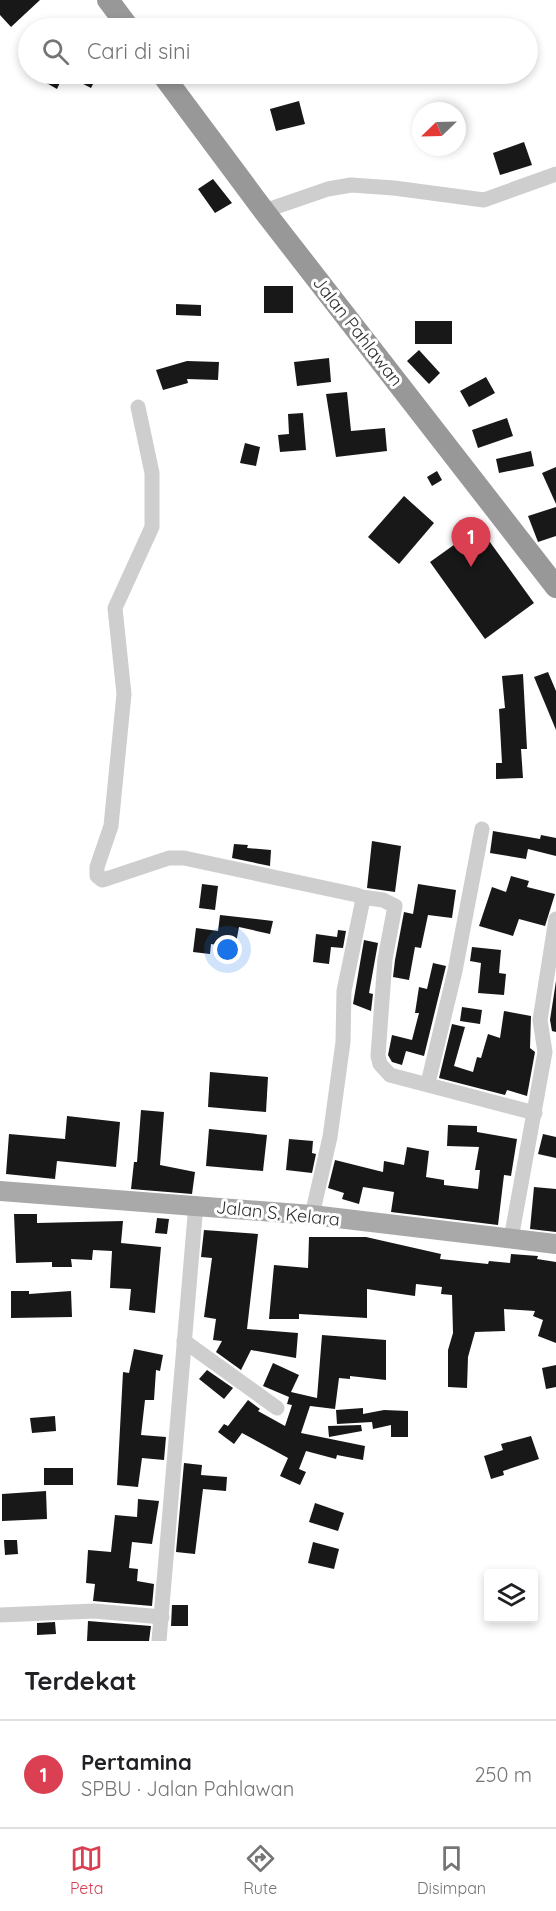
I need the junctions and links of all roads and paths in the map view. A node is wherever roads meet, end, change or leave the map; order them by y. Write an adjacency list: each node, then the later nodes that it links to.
1 (108, 0): 2 (highway)
2 (122, 18)
3 (170, 84): 5 (highway, Jalan Pahlawan)
4 (556, 174): 5 (street)
5 (264, 210): 7 (highway, Jalan Pahlawan)
6 (138, 407): 9 (street)
7 (556, 587)
8 (482, 829): 11 (street)
9 (361, 897): 11 (street); 15 (street)
10 (556, 919): 12 (street)
11 (428, 1083): 12 (street)
12 (535, 1113): 16 (street)
13 (0, 1191): 14 (main road, Jalan S. Kelara)
14 (196, 1204): 15 (main road, Jalan S. Kelara); 18 (street)
15 (312, 1215): 16 (main road, Jalan S. Kelara)
16 (511, 1239): 17 (main road, Jalan S. Kelara)
17 (556, 1244)
18 (184, 1341): 19 (street); 21 (street)
19 (277, 1408)
20 (0, 1616): 21 (street)
21 (162, 1617): 22 (street)
22 (159, 1641)

